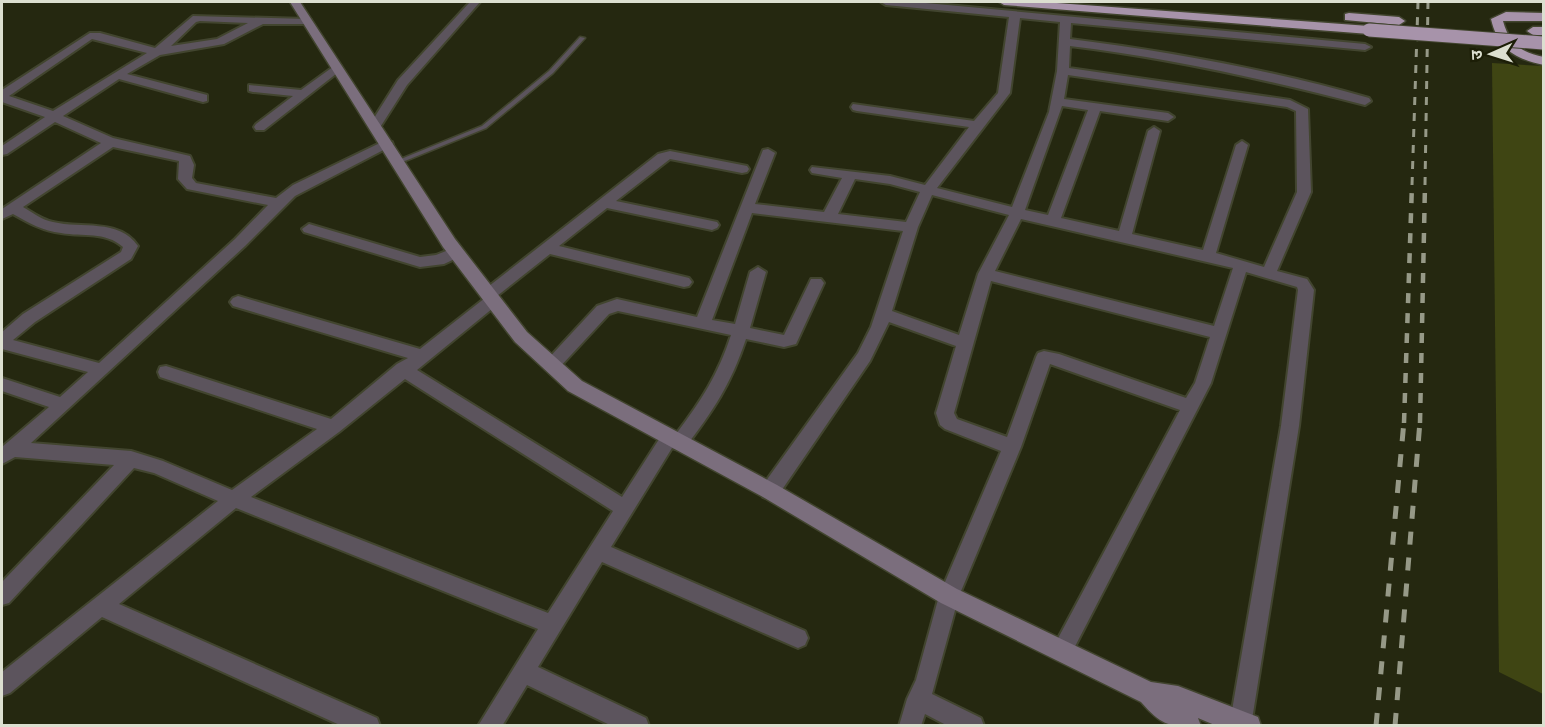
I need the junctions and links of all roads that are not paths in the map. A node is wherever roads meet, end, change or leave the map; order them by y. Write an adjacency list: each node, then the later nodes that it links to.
1 (296, 2): 10 (street)
2 (475, 2): 32 (street)
3 (886, 2): 6 (street)
4 (1004, 2): 14 (highway, bridge)
5 (1132, 2): 11 (highway)
6 (1015, 14): 8 (street); 31 (street)
7 (1544, 17): 17 (highway)
8 (1066, 19): 13 (street); 15 (street)
9 (262, 20): 10 (street); 16 (street); 16 (street)
10 (307, 22): 18 (street)
11 (1538, 31)
12 (582, 38): 40 (lane)
13 (1065, 42): 19 (street); 25 (street)
14 (1543, 43)
15 (1365, 47)
16 (157, 52): 20 (street); 23 (street)
17 (1544, 61)
18 (337, 68): 22 (street); 32 (street)
19 (1063, 71): 26 (street); 61 (street)
20 (117, 75): 24 (street); 29 (street)
21 (253, 88): 22 (street)
22 (305, 94): 33 (street)
23 (2, 96): 29 (street)
24 (203, 98)
25 (1365, 101)
26 (1058, 102): 28 (street); 49 (street)
27 (857, 107): 31 (street)
28 (1095, 107): 30 (street); 51 (street)
29 (55, 115): 35 (street); 38 (street)
30 (1168, 117)
31 (978, 125): 44 (street)
32 (375, 126): 36 (street)
33 (260, 127)
34 (1154, 131): 55 (street)
35 (111, 142): 45 (street); 48 (street)
36 (387, 145): 40 (street); 45 (street)
37 (1242, 145): 58 (street)
38 (2, 150)
39 (768, 153): 47 (street)
40 (398, 162): 57 (street)
41 (742, 169): 46 (street)
42 (817, 170): 43 (street)
43 (850, 174): 44 (street); 50 (street)
44 (927, 190): 49 (street); 53 (street)
45 (279, 202): 75 (street)
46 (606, 203): 52 (street); 56 (street)
47 (747, 208): 50 (street); 68 (street)
48 (8, 212): 71 (street)
49 (1017, 213): 51 (street); 62 (street)
50 (829, 218): 53 (street)
51 (1053, 220): 55 (street)
52 (712, 225)
53 (911, 227): 67 (street)
54 (309, 229): 57 (street)
55 (1124, 238): 58 (street)
56 (547, 248): 63 (street); 65 (street)
57 (456, 252): 65 (street)
58 (1208, 256): 59 (street)
59 (1241, 266): 61 (street); 70 (street)
60 (758, 272): 69 (street)
61 (1269, 272): 100 (street)
62 (986, 274): 70 (street); 72 (street)
63 (684, 282)
64 (816, 283): 69 (street)
65 (491, 297): 73 (street); 74 (street)
66 (238, 302): 73 (street)
67 (884, 314): 72 (street); 86 (street)
68 (702, 325): 69 (street); 74 (street)
69 (739, 333): 82 (street)
70 (1219, 333): 80 (street)
71 (2, 342): 75 (street)
72 (964, 343): 83 (street)
73 (421, 356): 76 (street)
74 (552, 365): 82 (street)
75 (99, 369): 79 (street)
76 (403, 369): 81 (street); 88 (street)
77 (166, 372): 81 (street)
78 (2, 384): 79 (street)
79 (63, 405): 84 (street)
80 (1191, 407): 83 (street); 95 (street)
81 (333, 427): 87 (street)
82 (674, 440): 86 (street); 88 (street)
83 (1012, 447): 91 (street)
84 (7, 453): 85 (street)
85 (131, 459): 87 (street); 90 (street)
86 (770, 491): 91 (street)
87 (234, 499): 92 (street); 93 (street)
88 (626, 509): 89 (street)
89 (598, 551): 93 (street); 94 (street)
90 (2, 596)
91 (948, 596): 95 (street); 99 (street)
92 (100, 606): 97 (street); 101 (street)
93 (553, 625): 96 (street)
94 (798, 638)
95 (1062, 651): 98 (street)
96 (524, 672): 102 (street); 103 (street)
97 (2, 685)
98 (1149, 694): 100 (street); 106 (street)
99 (918, 699): 104 (street); 105 (street)
100 (1245, 724)
101 (369, 726)
102 (489, 726)
103 (638, 726)
104 (910, 726)
105 (973, 726)
106 (1189, 726)

